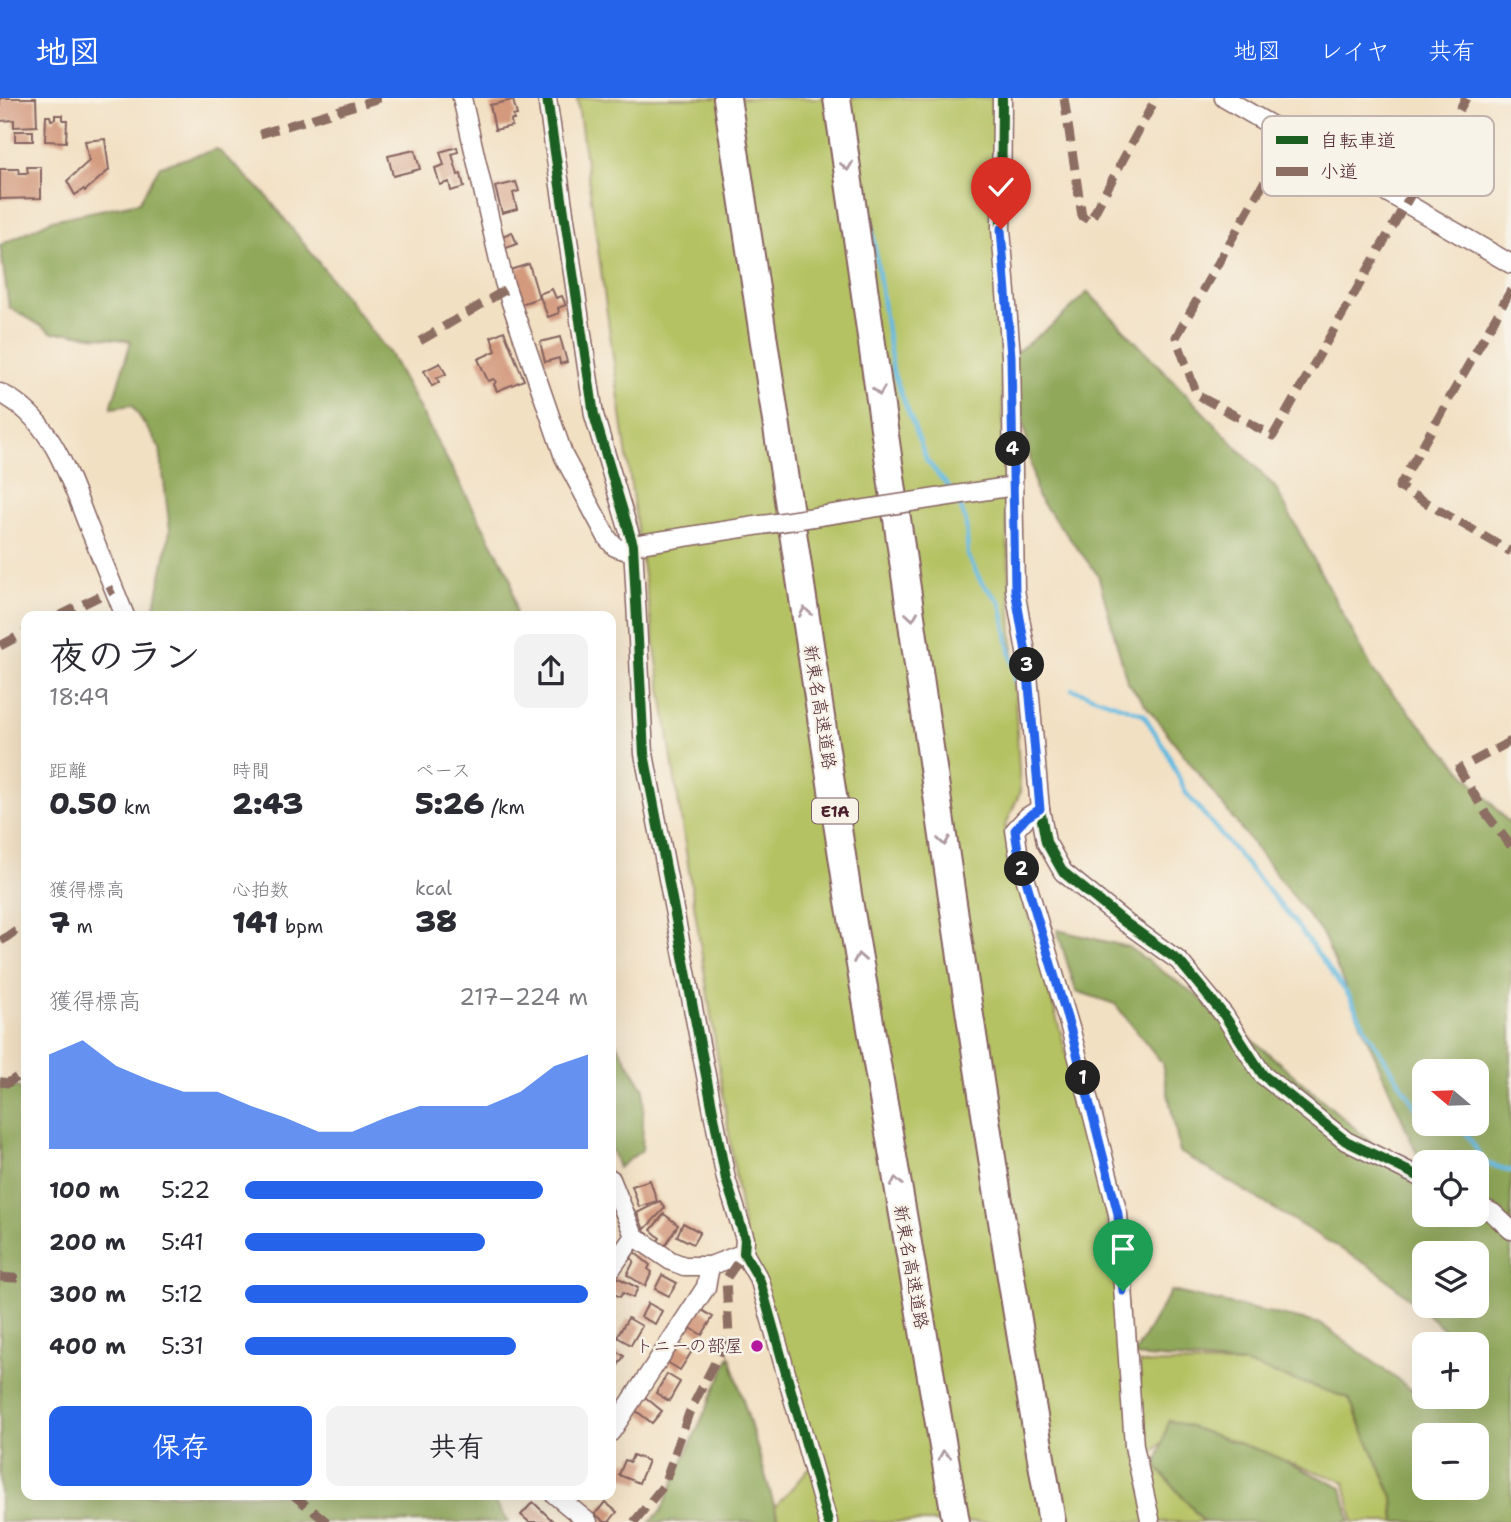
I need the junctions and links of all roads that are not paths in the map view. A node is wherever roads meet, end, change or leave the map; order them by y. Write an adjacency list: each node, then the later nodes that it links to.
1 (462, 98): 12 (street)
2 (547, 98): 12 (street)
3 (727, 98): 28 (highway, 新東名高速道路 / E1A, one-way to 3)
4 (837, 98): 29 (highway, one-way to 29)
5 (1002, 98): 11 (street)
6 (1224, 98): 7 (street)
7 (1262, 120)
8 (1393, 196): 9 (street)
9 (1511, 264)
10 (0, 393): 13 (street)
11 (1014, 485): 12 (street, bridge); 14 (street)
12 (633, 545): 20 (street)
13 (123, 611)
14 (1040, 809): 15 (street); 25 (street)
15 (1412, 1173)
16 (616, 1191): 19 (street)
17 (1489, 1211): 18 (street)
18 (1511, 1230)
19 (634, 1236): 21 (street); 22 (street)
20 (744, 1253): 22 (street); 27 (street)
21 (616, 1262)
22 (710, 1266): 23 (street)
23 (616, 1422)
24 (574, 1501): 26 (street)
25 (1150, 1519)
26 (588, 1522)
27 (828, 1522)
28 (956, 1522)
29 (1052, 1522)

